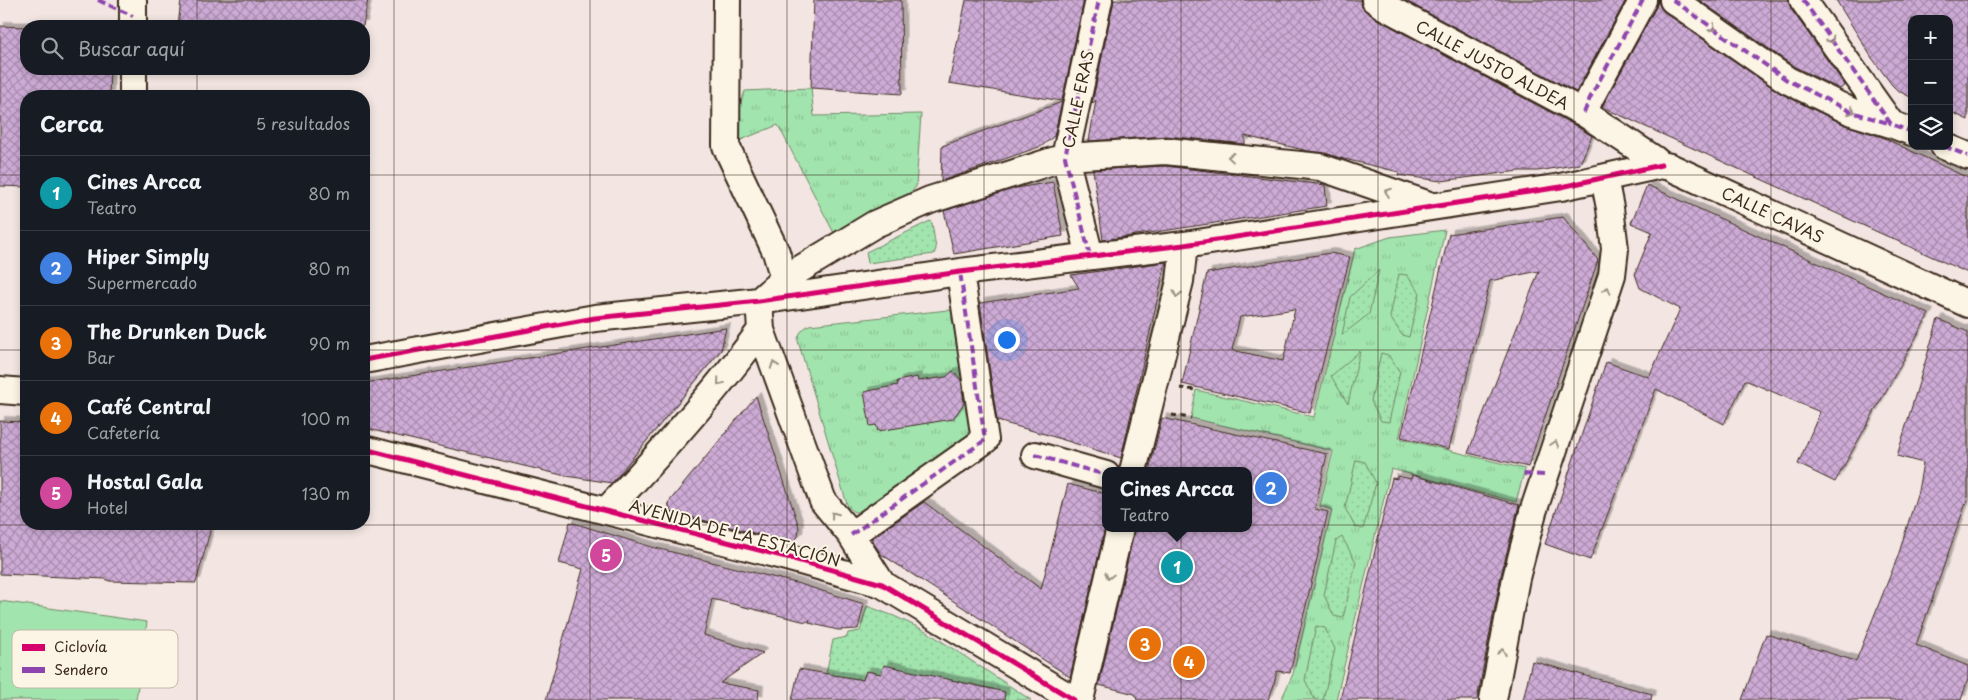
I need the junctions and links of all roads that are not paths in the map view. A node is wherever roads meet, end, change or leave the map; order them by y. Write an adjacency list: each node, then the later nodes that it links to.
1 (133, 0): 8 (street)
2 (727, 0): 22 (street)
3 (1098, 0): 14 (street, CALLE ERAS)
4 (1375, 0): 11 (street, CALLE JUSTO ALDEA)
5 (1643, 0): 11 (street)
6 (1673, 0): 12 (street, one-way to 12)
7 (1803, 0): 12 (street, one-way to 12)
8 (133, 20)
9 (133, 75): 10 (street)
10 (133, 90)
11 (1584, 113): 16 (street, CALLE CAVAS)
12 (1901, 128)
13 (1953, 150): 15 (street)
14 (1065, 156): 18 (street, one-way to 14); 20 (street, CALLE ERAS); 22 (street)
15 (1968, 156)
16 (1660, 165): 17 (street); 24 (street, CALLE CAVAS)
17 (1604, 178): 18 (street); 39 (street, one-way to 17)
18 (1434, 207): 19 (street)
19 (1184, 245): 20 (street); 31 (street, one-way to 31)
20 (1090, 256): 21 (street)
21 (960, 272): 23 (street); 35 (street)
22 (784, 279): 23 (street)
23 (759, 302): 25 (street); 26 (street)
24 (1968, 304)
25 (761, 330): 33 (street, one-way to 33); 35 (street, one-way to 25)
26 (370, 359)
27 (0, 390): 28 (street)
28 (20, 392)
29 (370, 451): 33 (street, AVENIDA DE LA ESTACIÓN)
30 (1035, 455): 32 (street)
31 (1134, 467)
32 (1102, 474)
33 (606, 511): 36 (street, AVENIDA DE LA ESTACIÓN)
34 (1119, 532): 38 (street, one-way to 38)
35 (851, 535): 36 (street)
36 (882, 584): 37 (street, AVENIDA DE LA ESTACIÓN)
37 (1074, 700)
38 (1080, 700)
39 (1494, 700)

